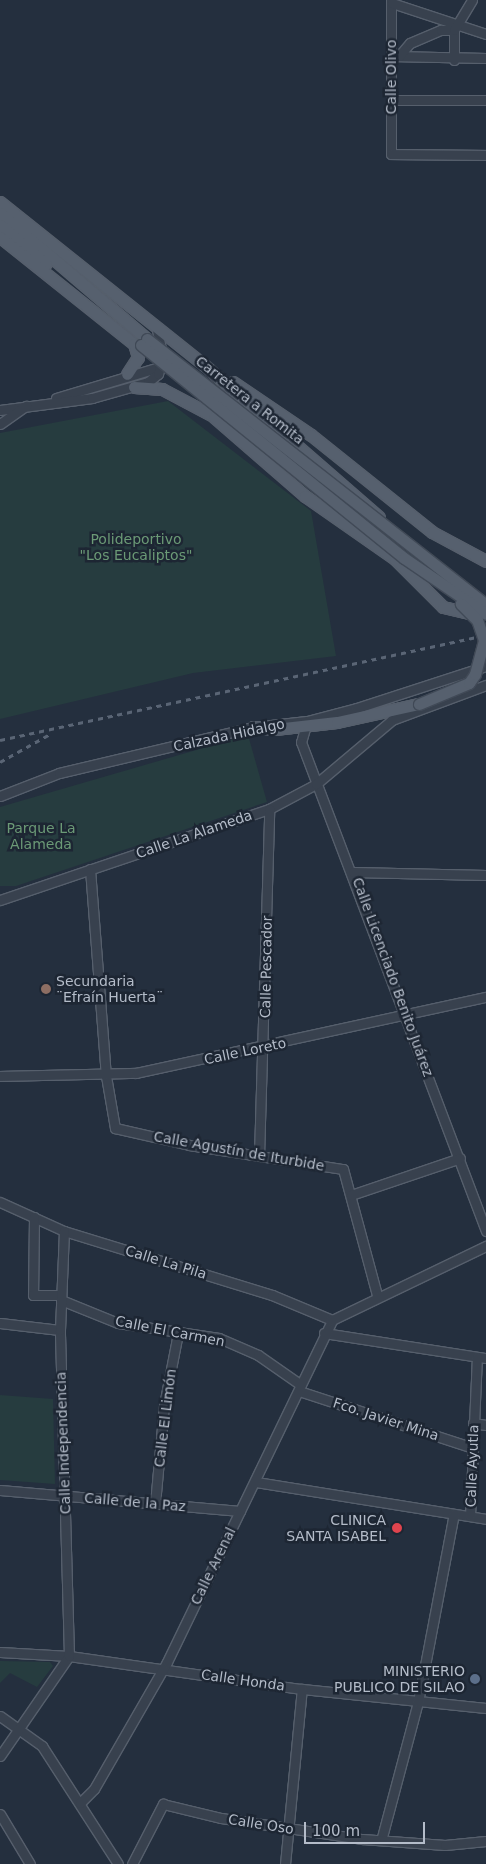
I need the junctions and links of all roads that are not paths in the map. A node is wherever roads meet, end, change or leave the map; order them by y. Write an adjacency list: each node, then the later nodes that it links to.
1 (472, 0): 3 (street)
2 (391, 1): 3 (street); 5 (street, Calle Olivo)
3 (455, 28): 4 (street); 5 (street); 7 (street)
4 (486, 34)
5 (395, 56): 7 (street); 8 (street, Calle Olivo)
6 (486, 58): 7 (street)
7 (454, 60)
8 (391, 100): 9 (street); 10 (street, Calle Olivo)
9 (486, 100)
10 (486, 155)
11 (0, 202): 15 (main road)
12 (0, 213): 16 (main road, Carretera a Romita)
13 (0, 225): 16 (main road, Carretera a Romita)
14 (0, 237): 19 (main road)
15 (156, 326): 17 (main road); 18 (street)
16 (144, 342): 28 (main road, Carretera a Romita, bridge); 29 (main road, Carretera a Romita, bridge)
17 (203, 364): 18 (street); 20 (main road); 30 (main road)
18 (161, 367): 19 (street); 21 (street)
19 (127, 374): 22 (street)
20 (222, 381): 24 (main road); 28 (main road, bridge)
21 (134, 387): 22 (street); 24 (main road)
22 (46, 402): 23 (street)
23 (26, 406): 25 (street); 27 (street)
24 (204, 408): 26 (main road)
25 (0, 410)
26 (214, 416): 29 (main road, bridge); 33 (main road)
27 (0, 424)
28 (385, 526): 32 (main road, Carretera a Romita, bridge)
29 (404, 558): 31 (main road, Carretera a Romita, bridge)
30 (486, 561)
31 (450, 592): 33 (main road, Carretera a Romita, bridge); 37 (main road, bridge)
32 (486, 605)
33 (486, 614)
34 (486, 666): 36 (street, Calzada Hidalgo)
35 (486, 685): 37 (street, Calle La Alameda)
36 (419, 688): 37 (street); 39 (street, Calzada Hidalgo)
37 (422, 706): 38 (main road); 40 (street, Calle La Alameda)
38 (306, 726): 39 (main road); 40 (street, Calle Licenciado Benito Juárez)
39 (253, 727): 41 (street, Calzada Hidalgo)
40 (316, 784): 42 (street, Calle La Alameda); 44 (street, Calle Licenciado Benito Juárez)
41 (0, 796)
42 (269, 809): 43 (street, Calle La Alameda); 49 (street, Calle Pescador)
43 (90, 869): 46 (street, Calle La Alameda); 51 (street, Calle Agustín de Iturbide)
44 (354, 872): 45 (street); 48 (street, Calle Licenciado Benito Juárez)
45 (486, 875)
46 (2, 899)
47 (486, 997): 48 (street, Calle Loreto)
48 (407, 1014): 49 (street, Calle Loreto); 53 (street, Calle Licenciado Benito Juárez)
49 (265, 1048): 51 (street, Calle Loreto); 52 (street, Calle Pescador)
50 (0, 1076): 51 (street, Calle Loreto)
51 (106, 1076): 52 (street, Calle Agustín de Iturbide)
52 (259, 1156): 54 (street, Calle Agustín de Iturbide)
53 (460, 1158): 54 (street); 58 (street, Calle Licenciado Benito Juárez)
54 (351, 1195): 60 (street, Calle Agustín de Iturbide)
55 (0, 1202): 56 (street, Calle La Pila)
56 (34, 1217): 57 (street, Calle La Pila); 61 (street)
57 (64, 1230): 61 (street, Calle Independencia); 62 (street, Calle La Pila)
58 (486, 1231)
59 (484, 1244): 60 (street)
60 (377, 1295): 62 (street)
61 (60, 1298): 64 (street, Calle Independencia); 65 (street, Calle El Carmen)
62 (332, 1320): 66 (street, Calle Arenal)
63 (0, 1323): 64 (street)
64 (60, 1330): 74 (street, Calle Independencia)
65 (178, 1333): 68 (street, Calle El Carmen); 75 (street, Calle El Limón)
66 (324, 1333): 67 (street); 68 (street, Calle Arenal)
67 (481, 1357): 69 (street, Calle Ayutla)
68 (300, 1388): 71 (street, Fco. Javier Mina); 72 (street, Calle Arenal)
69 (473, 1423): 70 (street); 71 (street, Calle Ayutla)
70 (486, 1425)
71 (473, 1448): 78 (street, Calle Ayutla)
72 (256, 1482): 76 (street, Calle Arenal); 77 (street)
73 (0, 1490): 74 (street, Calle de la Paz)
74 (65, 1496): 75 (street, Calle de la Paz); 81 (street, Calle Independencia)
75 (155, 1504): 76 (street, Calle de la Paz)
76 (240, 1511): 82 (street, Calle Arenal)
77 (454, 1514): 78 (street); 84 (street)
78 (470, 1516): 79 (street)
79 (486, 1519)
80 (0, 1652): 81 (street, Calle Honda)
81 (69, 1656): 82 (street, Calle Honda); 87 (street)
82 (162, 1668): 83 (street, Calle Honda); 89 (street, Calle Arenal)
83 (302, 1689): 84 (street, Calle Honda); 91 (street)
84 (418, 1702): 85 (street, Calle Honda); 92 (street)
85 (486, 1708)
86 (0, 1716): 87 (street)
87 (21, 1729): 88 (street); 89 (street)
88 (0, 1756)
89 (80, 1804): 95 (street)
90 (0, 1814): 94 (street)
91 (288, 1829): 92 (street, Calle Oso); 96 (street, Calle Oso); 97 (street)
92 (382, 1837): 93 (street, Calle Oso)
93 (486, 1841)
94 (30, 1864)
95 (118, 1864)
96 (132, 1864)
97 (285, 1864)

